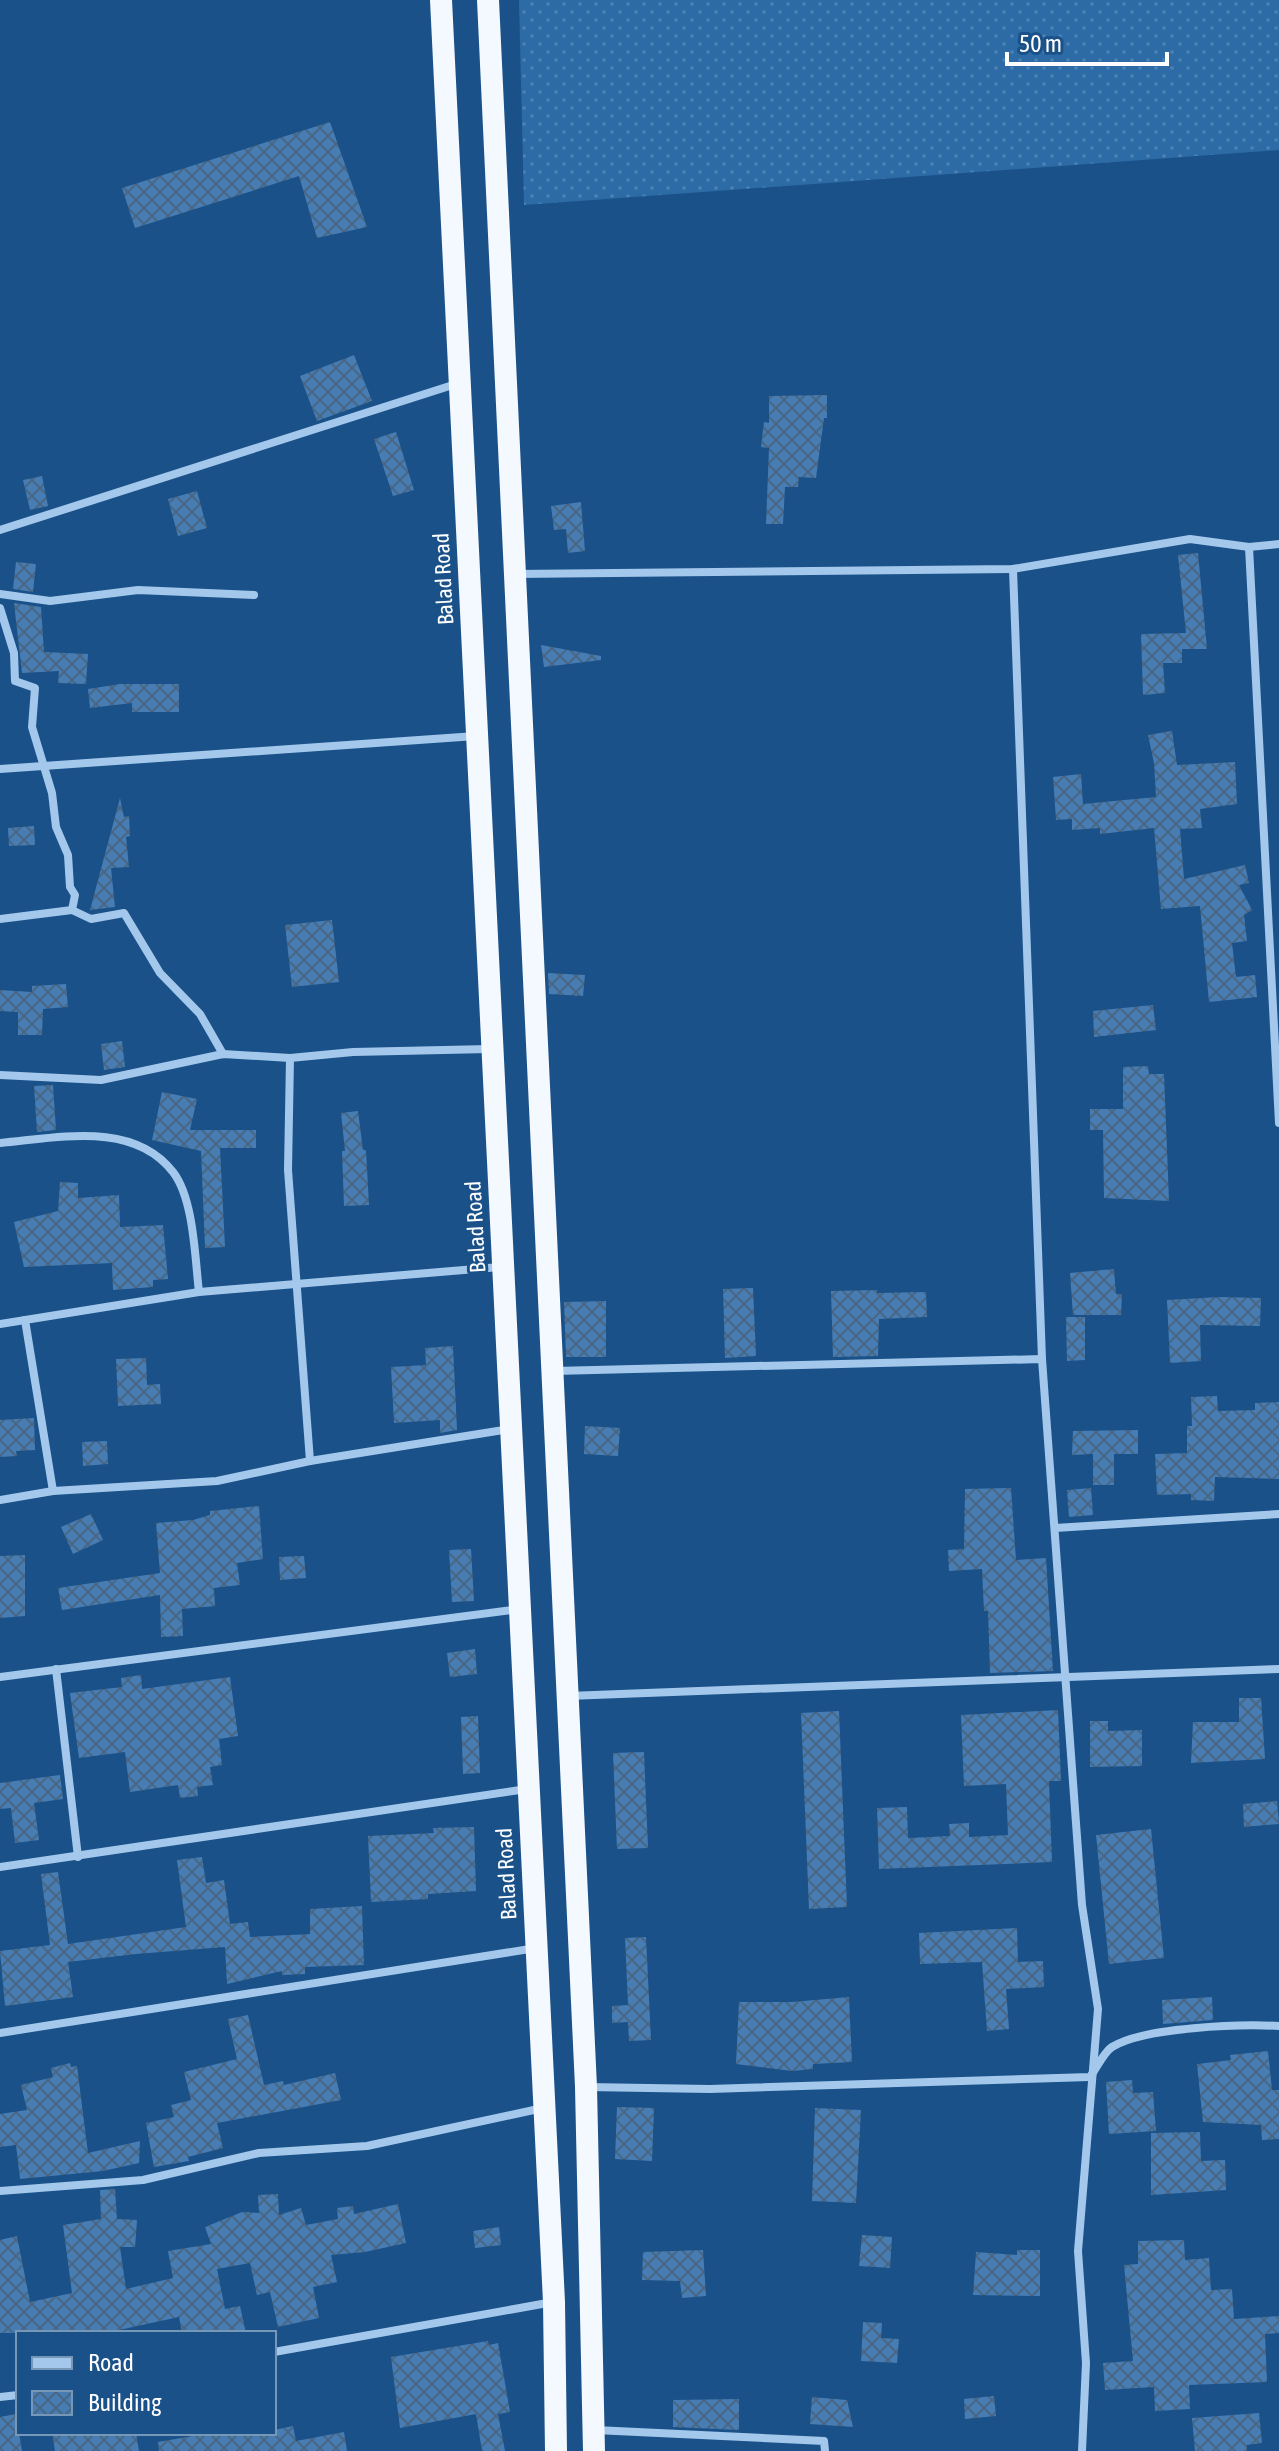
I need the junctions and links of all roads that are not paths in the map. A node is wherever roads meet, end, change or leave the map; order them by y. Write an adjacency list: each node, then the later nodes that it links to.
1 (441, 0): 3 (highway, Balad Road)
2 (488, 0): 8 (highway)
3 (460, 383): 4 (street); 12 (highway, Balad Road)
4 (0, 530)
5 (1279, 544): 6 (street)
6 (1249, 547): 7 (street); 16 (street)
7 (1013, 569): 8 (street); 30 (street)
8 (515, 575): 31 (highway)
9 (0, 594): 10 (street)
10 (254, 595)
11 (0, 608): 13 (street)
12 (477, 736): 13 (street); 19 (highway, Balad Road)
13 (41, 765): 14 (street); 17 (street)
14 (0, 769)
15 (1279, 904): 16 (street)
16 (1268, 905): 23 (street)
17 (72, 910): 18 (street); 20 (street)
18 (0, 919)
19 (492, 1049): 21 (street); 25 (highway, Balad Road)
20 (223, 1054): 21 (street); 22 (street)
21 (290, 1058): 26 (street)
22 (0, 1075)
23 (1279, 1123)
24 (0, 1143): 27 (street)
25 (503, 1266): 26 (street); 32 (highway, Balad Road)
26 (299, 1282): 27 (street); 33 (street)
27 (199, 1292): 28 (street)
28 (25, 1320): 29 (street); 34 (street)
29 (0, 1324)
30 (1042, 1359): 31 (street); 37 (street)
31 (552, 1371): 43 (highway)
32 (511, 1429): 33 (street); 38 (highway, Balad Road)
33 (310, 1461): 34 (street)
34 (53, 1491): 35 (street)
35 (0, 1500)
36 (1279, 1514): 37 (street)
37 (1055, 1528): 41 (street)
38 (519, 1609): 39 (street); 44 (highway, Balad Road)
39 (56, 1669): 42 (street); 45 (street)
40 (1279, 1669): 41 (street)
41 (1067, 1675): 43 (street); 50 (street)
42 (0, 1677)
43 (568, 1696): 51 (highway)
44 (528, 1789): 45 (street); 47 (highway, Balad Road)
45 (78, 1857): 46 (street)
46 (0, 1867)
47 (536, 1948): 49 (street); 52 (highway, Balad Road)
48 (1279, 2026): 50 (street)
49 (0, 2033)
50 (1090, 2077): 51 (street); 59 (street)
51 (586, 2087): 56 (highway)
52 (544, 2108): 53 (street); 54 (highway, Balad Road)
53 (0, 2191)
54 (554, 2302): 55 (street); 57 (highway, Balad Road)
55 (276, 2352)
56 (594, 2440): 58 (street)
57 (556, 2451)
58 (825, 2451)
59 (1082, 2451)

